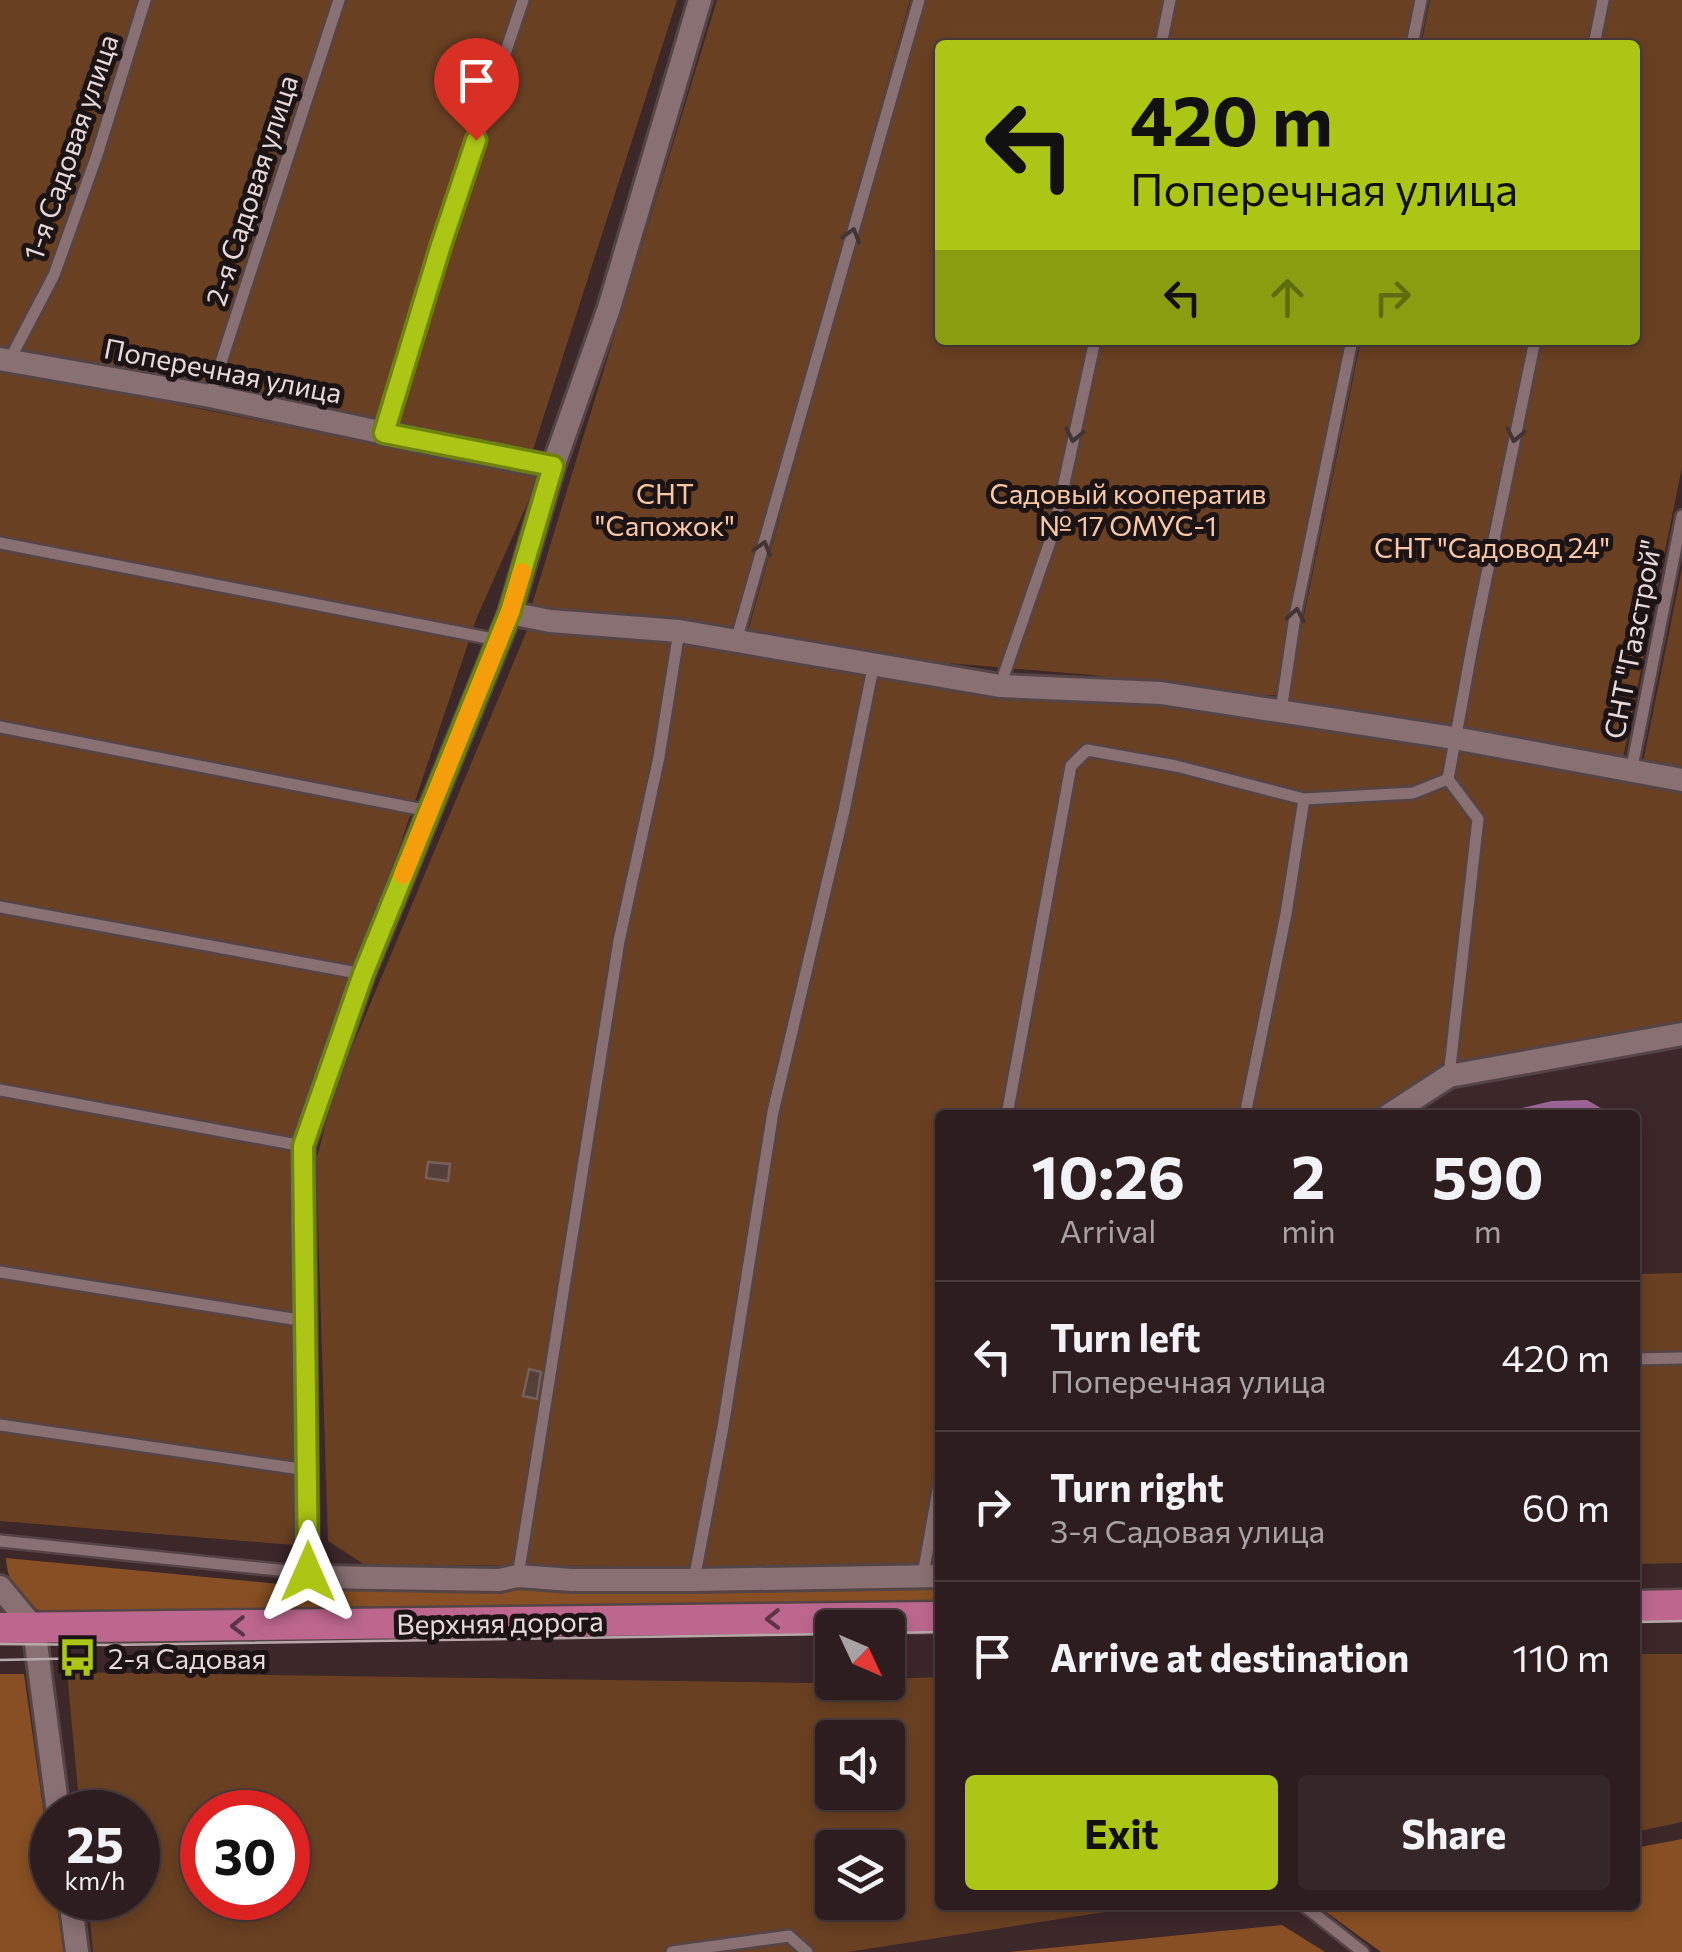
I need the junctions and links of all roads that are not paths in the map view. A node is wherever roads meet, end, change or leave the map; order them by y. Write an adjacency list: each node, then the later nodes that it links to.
1 (145, 0): 15 (lane, 1-я Садовая улица)
2 (339, 0): 16 (lane, 2-я Садовая улица)
3 (524, 0): 17 (lane)
4 (700, 0): 18 (street)
5 (918, 0): 24 (lane, one-way to 5)
6 (1170, 0): 9 (lane)
7 (1421, 0): 10 (lane)
8 (1603, 0): 11 (lane)
9 (1162, 40)
10 (1413, 40)
11 (1595, 40)
12 (1093, 345): 26 (lane, one-way to 26)
13 (1351, 345): 27 (lane, one-way to 13)
14 (1534, 345): 29 (lane, one-way to 29)
15 (5, 360): 16 (street, Поперечная улица)
16 (210, 396): 17 (street, Поперечная улица)
17 (384, 433): 18 (street, Поперечная улица)
18 (553, 466): 21 (street)
19 (1682, 516): 30 (lane, СНТ "Газстрой")
20 (0, 543): 23 (lane)
21 (510, 612): 22 (street); 23 (street)
22 (679, 631): 24 (street); 53 (lane)
23 (498, 640): 34 (street)
24 (736, 641): 25 (street)
25 (874, 663): 26 (street); 55 (lane)
26 (1000, 686): 27 (street)
27 (1281, 711): 29 (street)
28 (0, 727): 34 (lane)
29 (1454, 738): 30 (street); 31 (lane)
30 (1630, 772): 32 (street)
31 (1448, 780): 33 (lane); 38 (lane)
32 (1682, 780)
33 (1304, 798): 40 (lane); 41 (lane)
34 (429, 811): 36 (street)
35 (0, 907): 36 (lane)
36 (363, 974): 43 (street)
37 (1682, 1034): 38 (street)
38 (1449, 1076): 42 (street)
39 (0, 1090): 43 (lane)
40 (1008, 1110)
41 (1246, 1110)
42 (1397, 1110)
43 (303, 1146): 45 (street)
44 (0, 1272): 45 (lane)
45 (305, 1321): 49 (street)
46 (1682, 1358): 47 (lane)
47 (1640, 1359)
48 (0, 1425): 49 (lane)
49 (307, 1470): 52 (street)
50 (935, 1540): 54 (lane)
51 (0, 1541): 52 (lane)
52 (308, 1572): 53 (street)
53 (518, 1576): 55 (street)
54 (932, 1576): 55 (street)
55 (694, 1580)
56 (0, 1587): 61 (street)
57 (1682, 1605): 58 (main road)
58 (1640, 1606)
59 (935, 1616): 61 (main road, Верхняя дорога, one-way to 61)
60 (0, 1628): 61 (main road, Верхняя дорога)
61 (34, 1628): 62 (street)
62 (55, 1790)
63 (1309, 1910): 68 (lane)
64 (73, 1920): 65 (street)
65 (77, 1952)
66 (672, 1952): 67 (lane)
67 (807, 1952)
68 (1363, 1952)

